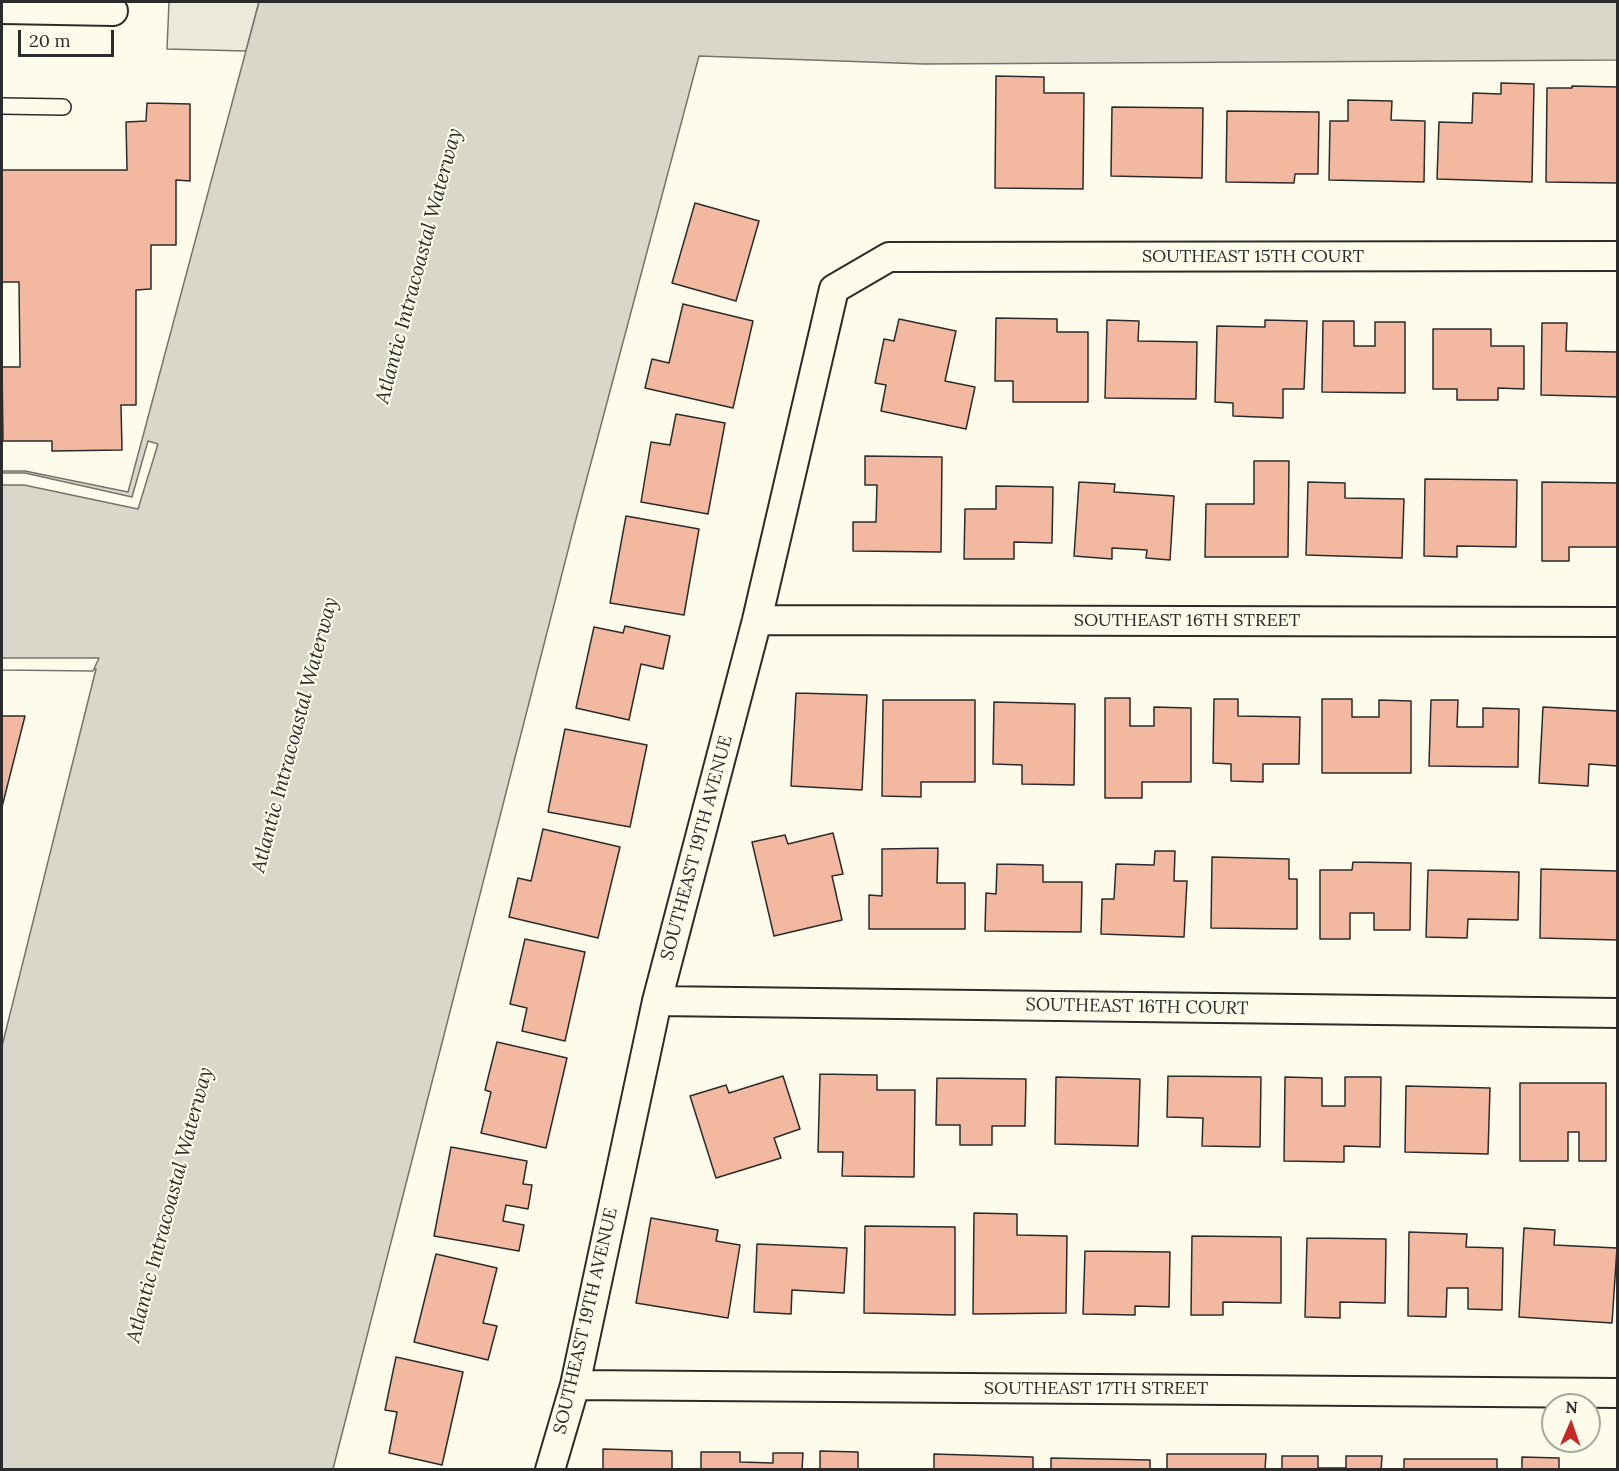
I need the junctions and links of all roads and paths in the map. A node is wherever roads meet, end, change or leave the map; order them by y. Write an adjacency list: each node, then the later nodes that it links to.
1 (2, 9): 2 (street)
2 (113, 11)
3 (2, 106): 4 (lane)
4 (63, 107)
5 (1617, 256): 6 (street, SOUTHEAST 15TH COURT)
6 (889, 257): 7 (street, SOUTHEAST 19TH AVENUE)
7 (757, 620): 8 (street, SOUTHEAST 16TH STREET); 9 (street, SOUTHEAST 19TH AVENUE)
8 (1617, 622)
9 (657, 1001): 10 (street, SOUTHEAST 16TH COURT); 11 (street, SOUTHEAST 19TH AVENUE)
10 (1617, 1013)
11 (575, 1385): 12 (street, SOUTHEAST 17TH STREET); 13 (street, SOUTHEAST 19TH AVENUE)
12 (1617, 1393)
13 (550, 1470)

